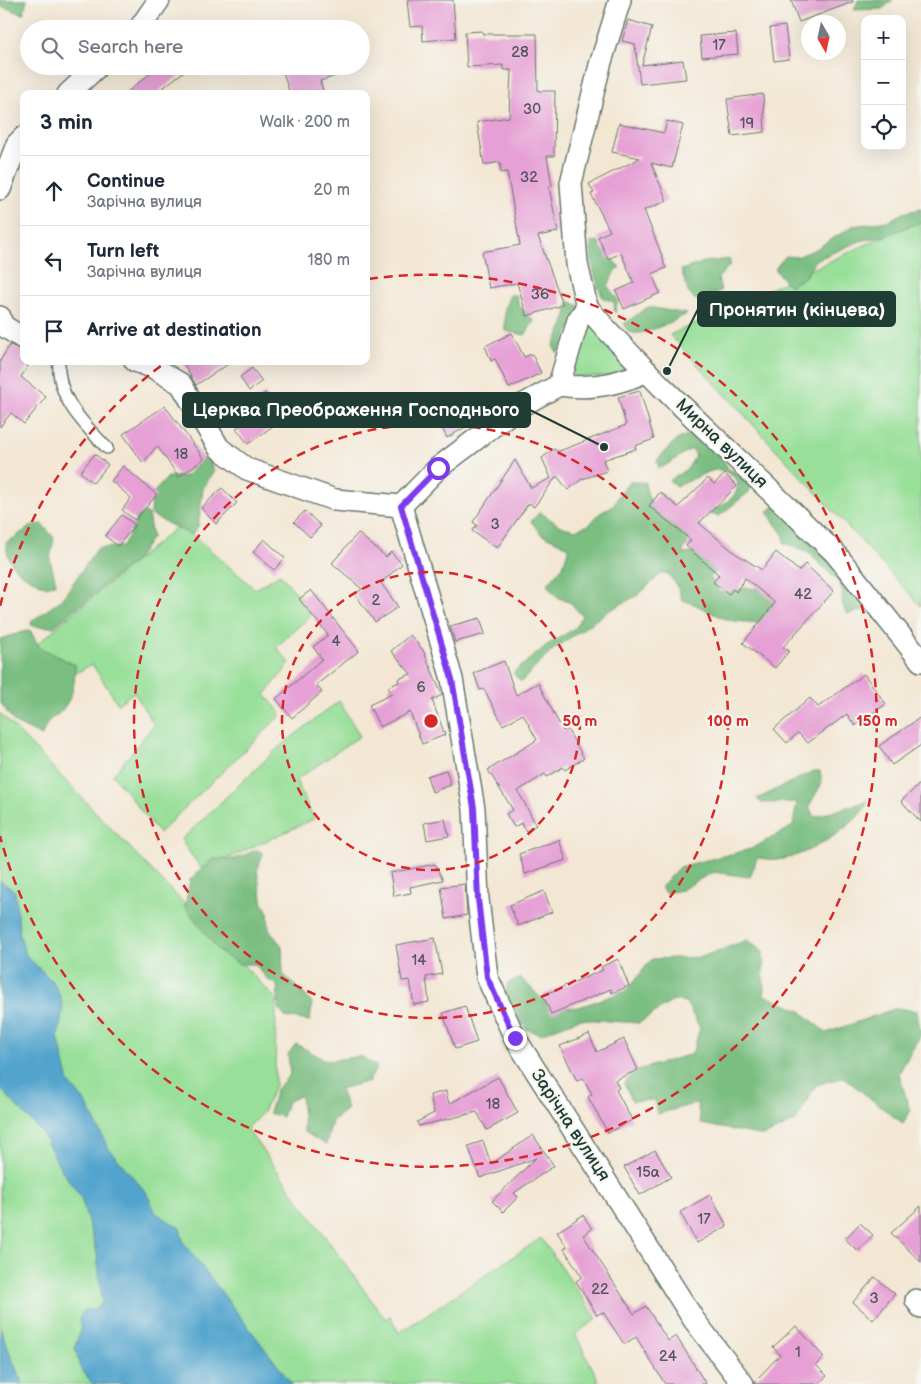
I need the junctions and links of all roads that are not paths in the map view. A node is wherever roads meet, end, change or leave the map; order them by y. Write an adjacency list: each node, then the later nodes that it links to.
1 (159, 0): 3 (street)
2 (620, 0): 8 (street, Мирна вулиця)
3 (145, 20)
4 (88, 75): 5 (street)
5 (72, 90)
6 (20, 141): 7 (street)
7 (0, 189)
8 (587, 307): 13 (street, Мирна вулиця); 14 (street)
9 (1, 323): 10 (street)
10 (20, 336)
11 (59, 365): 15 (lane)
12 (146, 365): 16 (street)
13 (647, 372): 14 (street); 17 (street, Мирна вулиця)
14 (559, 385): 16 (street)
15 (108, 448)
16 (401, 506): 18 (street, Зарічна вулиця)
17 (921, 661)
18 (743, 1384)

